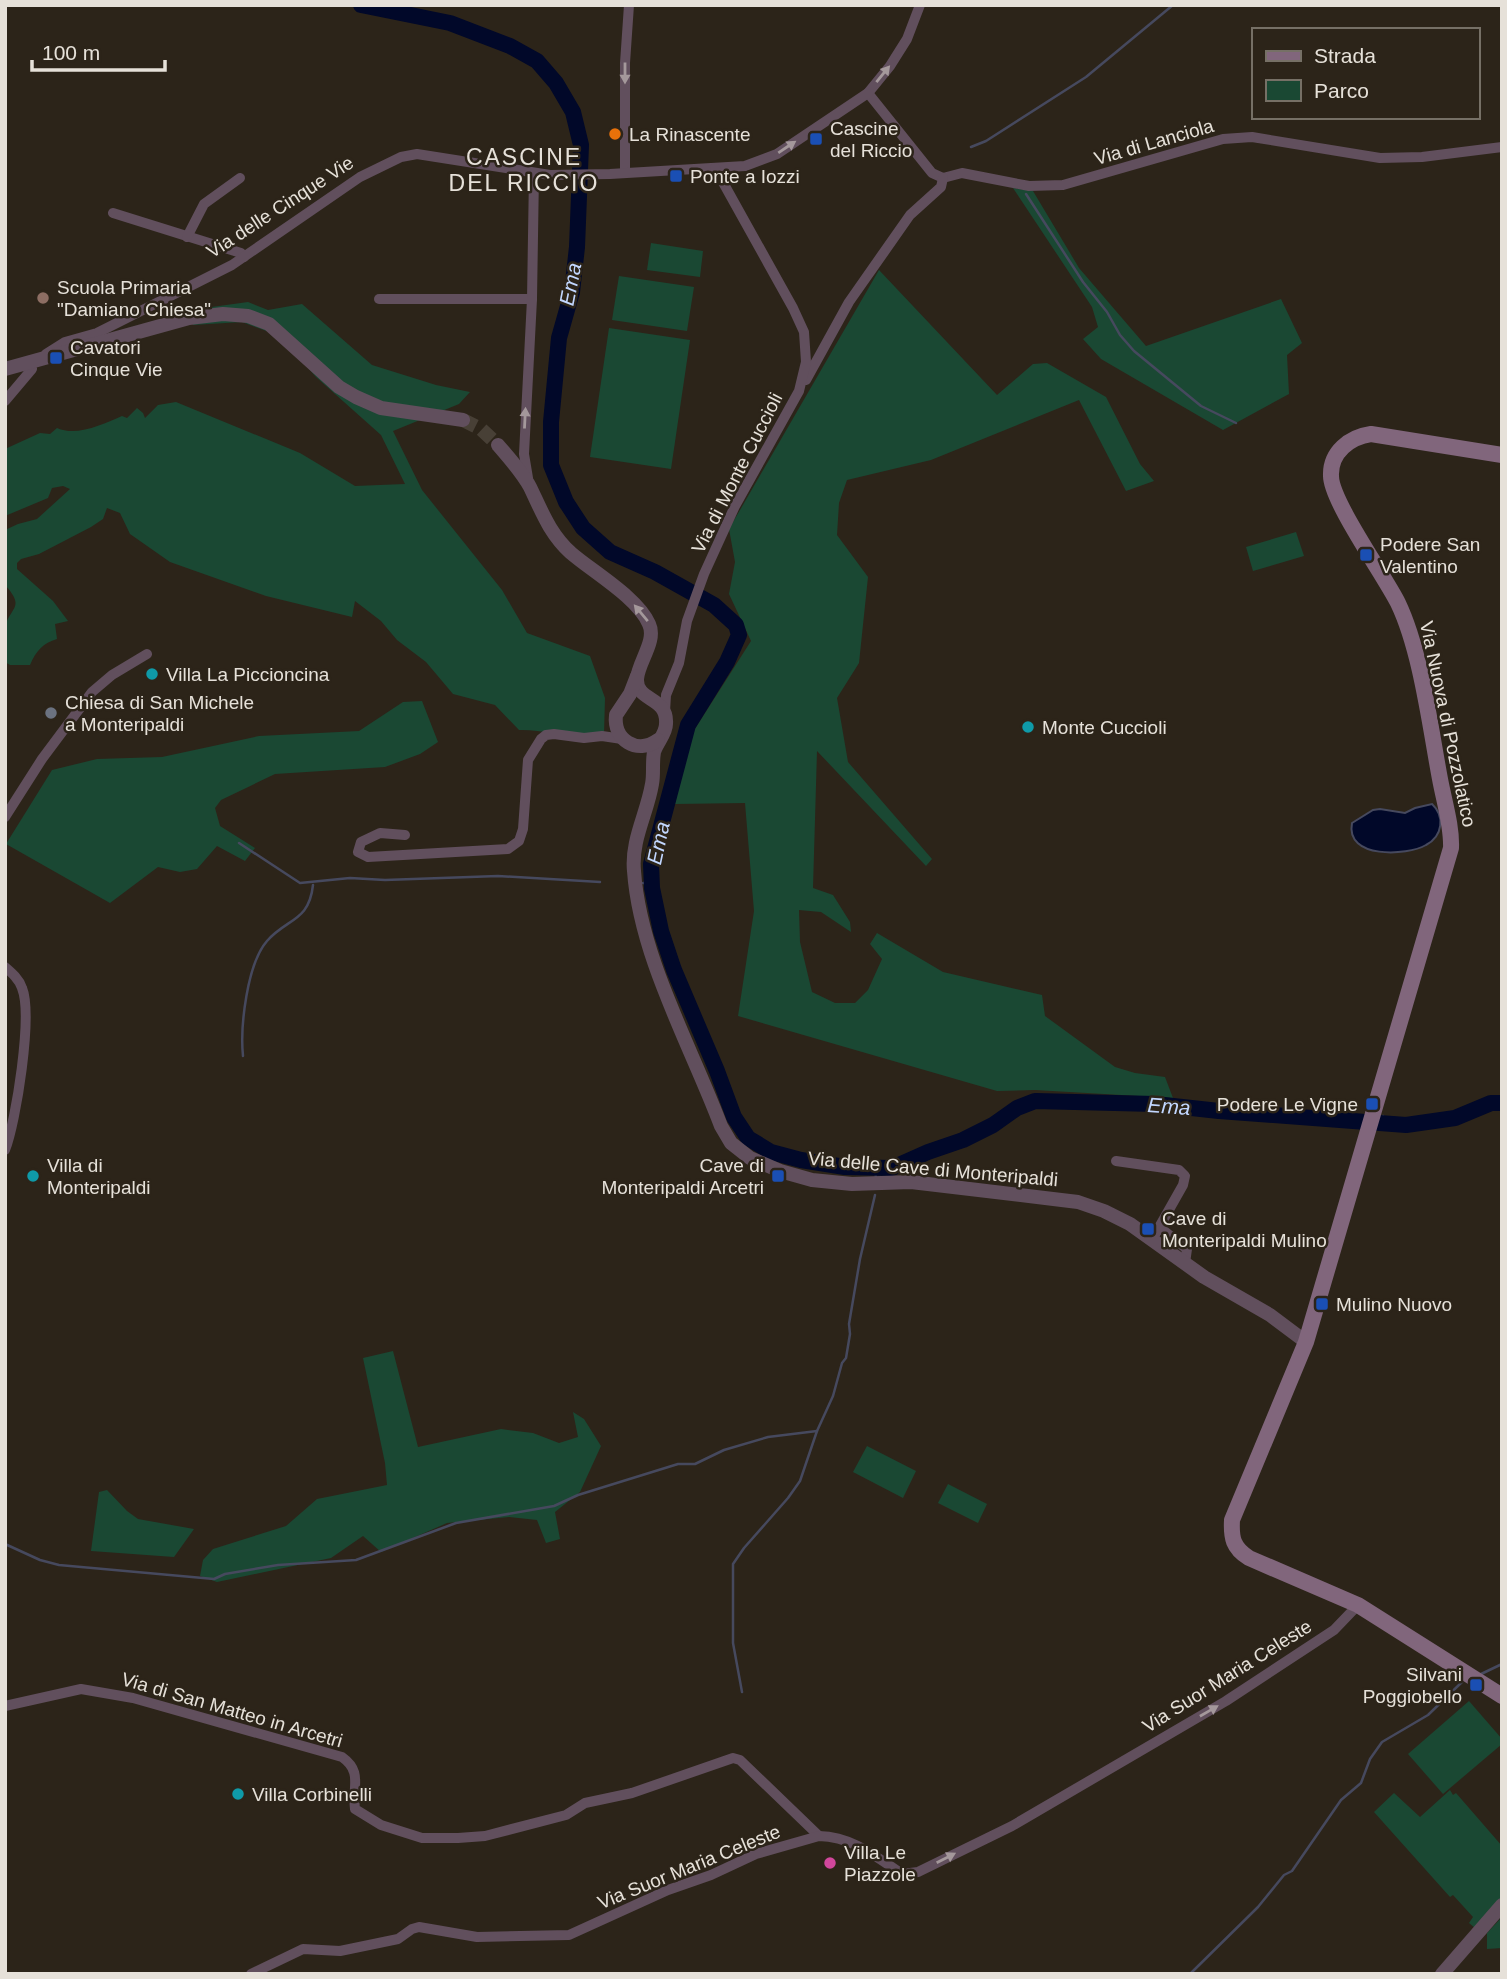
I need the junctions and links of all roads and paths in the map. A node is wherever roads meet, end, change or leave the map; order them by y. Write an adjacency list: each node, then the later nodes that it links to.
1 (629, 5): 6 (street, one-way to 6)
2 (920, 5): 3 (street, Via delle Cinque Vie, one-way to 2)
3 (867, 93): 5 (street, Via delle Cinque Vie, one-way to 3); 9 (street)
4 (1502, 147): 9 (street, Via di Lanciola)
5 (715, 168): 6 (street, Via delle Cinque Vie); 17 (street, Via di Monte Cuccioli)
6 (625, 173): 7 (street, Via delle Cinque Vie)
7 (543, 175): 12 (street, Via delle Cinque Vie); 14 (street)
8 (240, 178): 11 (street)
9 (943, 178): 17 (street)
10 (113, 213): 11 (street)
11 (187, 237): 12 (street)
12 (244, 257): 15 (street, Via delle Cinque Vie)
13 (379, 299): 14 (street)
14 (532, 299): 22 (street, one-way to 14)
15 (34, 361): 16 (street, Via delle Cinque Vie); 18 (street); 19 (street)
16 (5, 369)
17 (799, 391): 25 (street, Via di Monte Cuccioli)
18 (5, 401)
19 (463, 420)
20 (498, 445): 22 (street)
21 (1502, 455): 40 (main road, Via Nuova di Pozzolatico)
22 (529, 486): 24 (street, one-way to 22)
23 (146, 654): 33 (street)
24 (638, 670): 26 (street); 27 (street)
25 (670, 686): 26 (street); 28 (street, Via di Monte Cuccioli)
26 (646, 696): 27 (street); 28 (street)
27 (624, 702): 29 (street)
28 (665, 712): 30 (street, Via delle Cave di Monteripaldi)
29 (619, 732): 31 (street); 35 (street)
30 (658, 740): 31 (street); 32 (street, Via delle Cave di Monteripaldi)
31 (644, 747): 32 (street)
32 (653, 764): 39 (street, Via delle Cave di Monteripaldi)
33 (9, 805): 34 (street)
34 (5, 817)
35 (405, 835)
36 (5, 967): 37 (street)
37 (5, 1150)
38 (1116, 1161): 39 (street)
39 (1156, 1233): 40 (street, Via delle Cave di Monteripaldi)
40 (1306, 1342): 41 (main road, Via Nuova di Pozzolatico)
41 (1358, 1605): 42 (main road, Via Nuova di Pozzolatico); 44 (street, Via Suor Maria Celeste, one-way to 41)
42 (1502, 1696)
43 (5, 1706): 44 (street, Via di San Matteo in Arcetri)
44 (819, 1836): 46 (street, Via Suor Maria Celeste)
45 (1502, 1906): 47 (street)
46 (251, 1974)
47 (1442, 1974)

